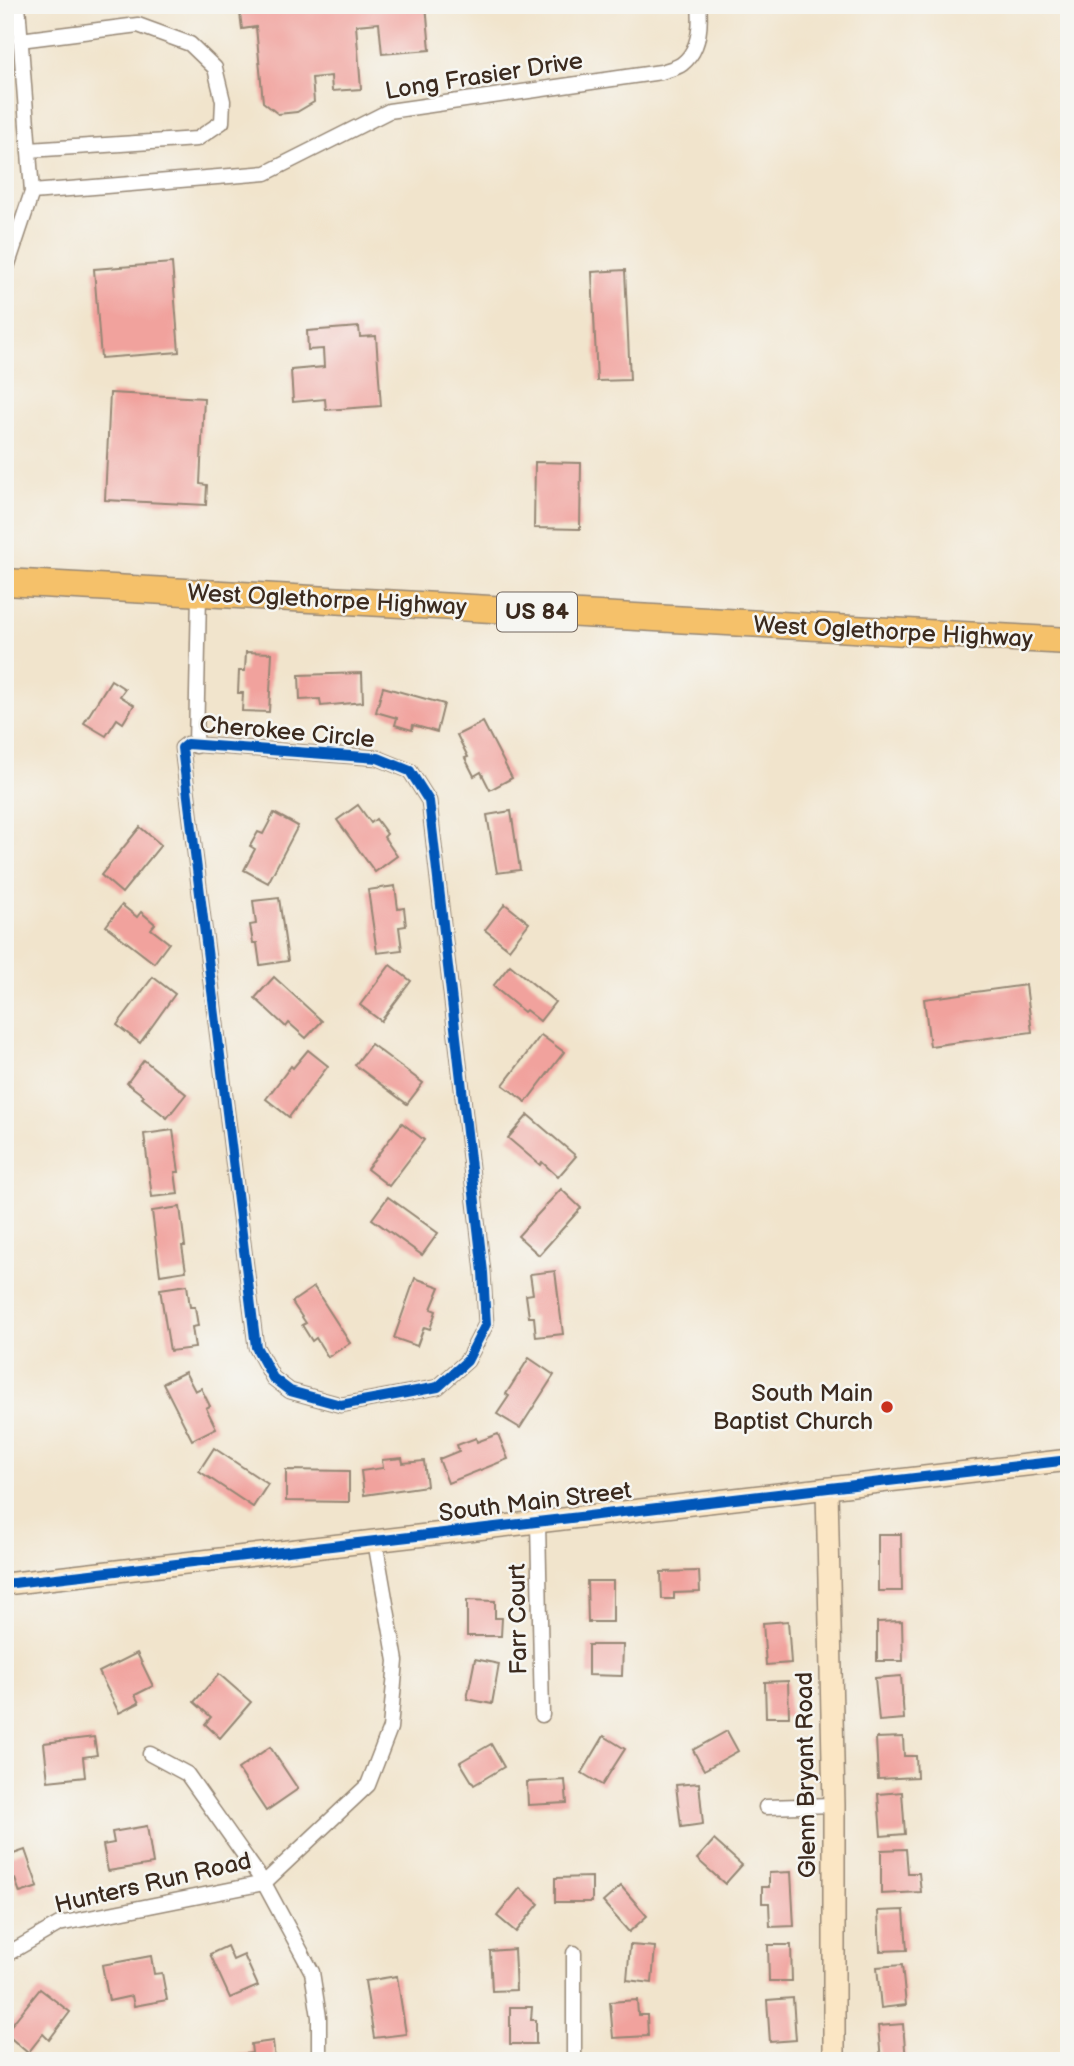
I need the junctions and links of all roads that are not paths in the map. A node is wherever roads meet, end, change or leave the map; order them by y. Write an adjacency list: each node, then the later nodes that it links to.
1 (18, 5): 3 (street)
2 (699, 5): 5 (street, Long Frasier Drive)
3 (20, 40): 4 (street); 4 (street)
4 (29, 150): 5 (street)
5 (32, 192): 6 (street)
6 (5, 273)
7 (5, 582): 8 (highway, West Oglethorpe Highway / US 84)
8 (200, 593): 9 (highway, West Oglethorpe Highway / US 84); 10 (street, Cherokee Circle)
9 (1069, 641)
10 (196, 746): 10 (street, Cherokee Circle)
11 (1069, 1460): 12 (street, South Main Street)
12 (827, 1490): 13 (street, South Main Street); 18 (street, Glenn Bryant Road)
13 (538, 1523): 14 (street, South Main Street); 16 (street, Farr Court)
14 (376, 1541): 15 (street, South Main Street); 20 (street, Hunters Run Road)
15 (5, 1584)
16 (542, 1715)
17 (150, 1754): 20 (street)
18 (834, 1805): 19 (street); 25 (street, Glenn Bryant Road)
19 (766, 1807)
20 (264, 1884): 22 (street, Hunters Run Road); 23 (street)
21 (574, 1953): 24 (street)
22 (5, 1957)
23 (319, 2061)
24 (574, 2061)
25 (834, 2061)

